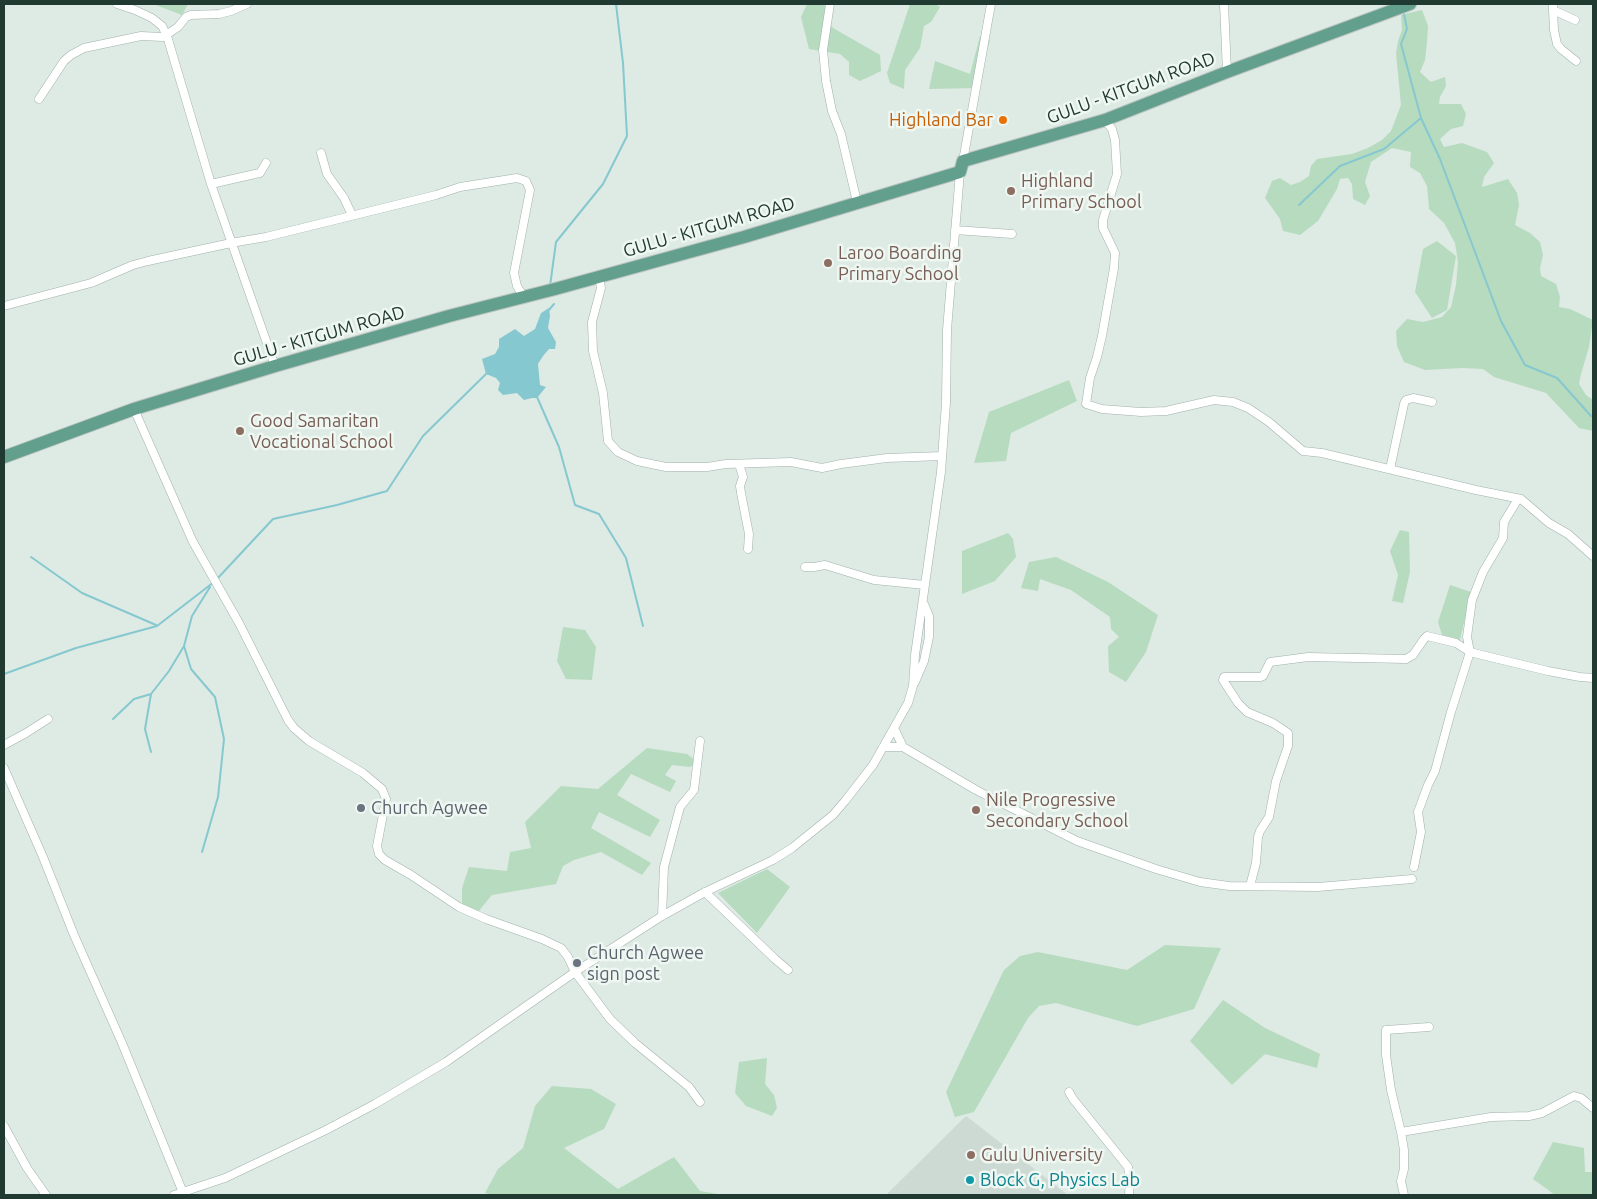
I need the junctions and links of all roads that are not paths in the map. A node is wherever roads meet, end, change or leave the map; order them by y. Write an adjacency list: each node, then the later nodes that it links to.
1 (117, 4): 9 (street)
2 (247, 4): 9 (street)
3 (830, 4): 18 (street)
4 (991, 4): 16 (street)
5 (1224, 4): 11 (street)
6 (1410, 4): 11 (main road, GULU - KITGUM ROAD)
7 (1553, 7): 8 (street); 10 (street)
8 (1575, 20)
9 (167, 36): 12 (street); 17 (street)
10 (1576, 61)
11 (1227, 72): 13 (main road, GULU - KITGUM ROAD)
12 (38, 99)
13 (1105, 120): 16 (main road, GULU - KITGUM ROAD); 32 (street)
14 (321, 153): 19 (street)
15 (266, 163): 17 (street)
16 (961, 167): 18 (main road, GULU - KITGUM ROAD); 20 (street)
17 (211, 184): 22 (street)
18 (857, 202): 23 (main road, GULU - KITGUM ROAD)
19 (352, 215): 22 (street); 24 (street)
20 (955, 230): 21 (street); 29 (street)
21 (1012, 234)
22 (231, 243): 25 (street); 26 (street)
23 (599, 276): 24 (main road, GULU - KITGUM ROAD); 31 (street)
24 (523, 296): 26 (main road, GULU - KITGUM ROAD)
25 (4, 306)
26 (275, 366): 28 (main road, GULU - KITGUM ROAD)
27 (1432, 402): 32 (street)
28 (134, 410): 30 (main road, GULU - KITGUM ROAD); 53 (street)
29 (942, 456): 31 (street); 37 (street)
30 (4, 457)
31 (739, 464): 34 (street)
32 (1390, 469): 33 (street)
33 (1518, 499): 35 (street); 38 (street)
34 (748, 549)
35 (1593, 556)
36 (805, 567): 37 (street)
37 (925, 585): 41 (street)
38 (1470, 652): 39 (street); 47 (street); 49 (street)
39 (1593, 678)
40 (48, 719): 43 (street)
41 (894, 728): 44 (street); 45 (street)
42 (700, 741): 51 (street)
43 (4, 745)
44 (883, 747): 45 (street); 50 (street)
45 (903, 747): 49 (street)
46 (4, 768): 60 (street)
47 (1414, 867)
48 (1412, 879): 49 (street)
49 (1250, 886)
50 (706, 892): 51 (street); 52 (street)
51 (662, 916): 53 (street)
52 (788, 970)
53 (575, 972): 56 (street); 60 (street)
54 (1429, 1027): 59 (street)
55 (1069, 1092): 63 (street)
56 (700, 1102)
57 (1593, 1108): 59 (street)
58 (4, 1126): 61 (street)
59 (1401, 1132): 64 (street)
60 (183, 1193): 62 (street)
61 (46, 1195)
62 (174, 1195)
63 (1129, 1195)
64 (1404, 1195)

